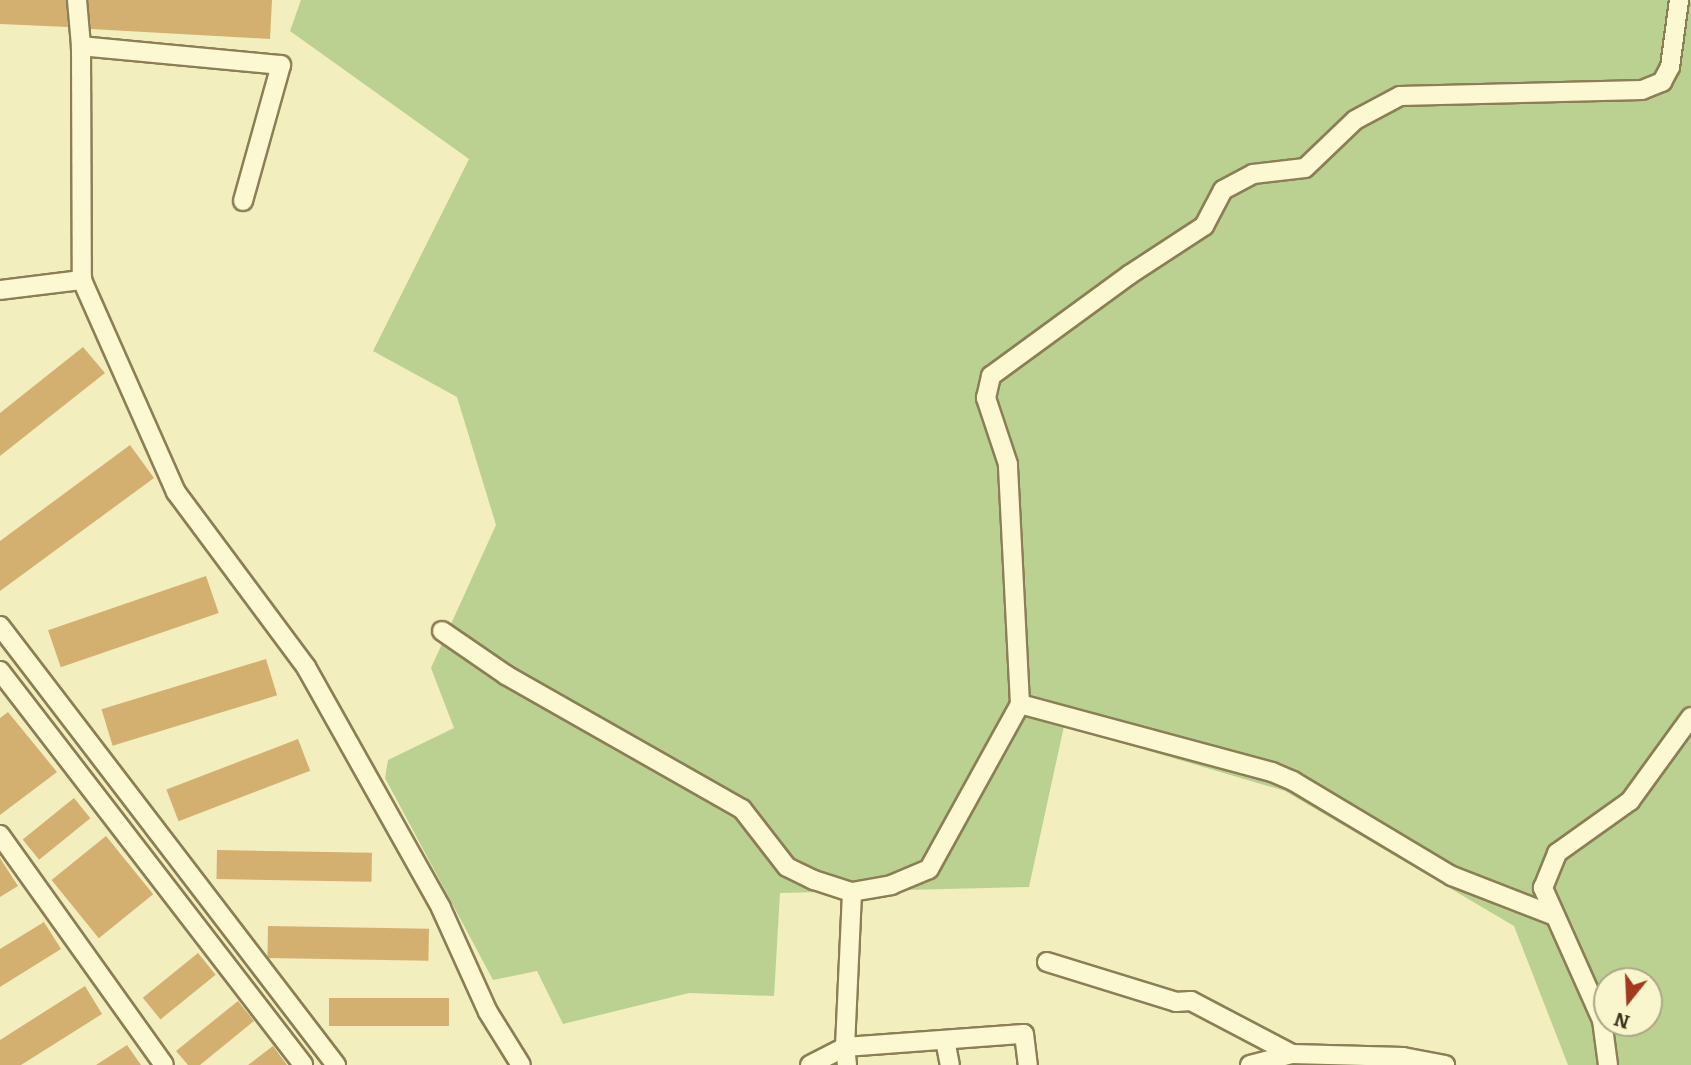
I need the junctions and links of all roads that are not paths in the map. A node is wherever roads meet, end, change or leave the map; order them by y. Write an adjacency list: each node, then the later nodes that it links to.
1 (77, 0): 3 (street)
2 (1679, 0): 10 (street)
3 (81, 46): 4 (street); 5 (street)
4 (243, 201)
5 (82, 280): 6 (street); 22 (street)
6 (0, 290)
7 (0, 626): 21 (street)
8 (442, 631): 13 (street)
9 (0, 671): 20 (street)
10 (1020, 704): 13 (street); 14 (street)
11 (1691, 717): 14 (street)
12 (0, 835): 19 (street)
13 (852, 892): 18 (street)
14 (1555, 916): 28 (street)
15 (1047, 962): 17 (street)
16 (946, 1040): 18 (street); 24 (street); 25 (street)
17 (1292, 1054): 26 (street); 27 (street)
18 (846, 1056): 23 (street)
19 (164, 1065)
20 (303, 1065)
21 (336, 1065)
22 (521, 1065)
23 (810, 1065)
24 (950, 1065)
25 (1028, 1065)
26 (1250, 1065)
27 (1446, 1065)
28 (1608, 1065)

